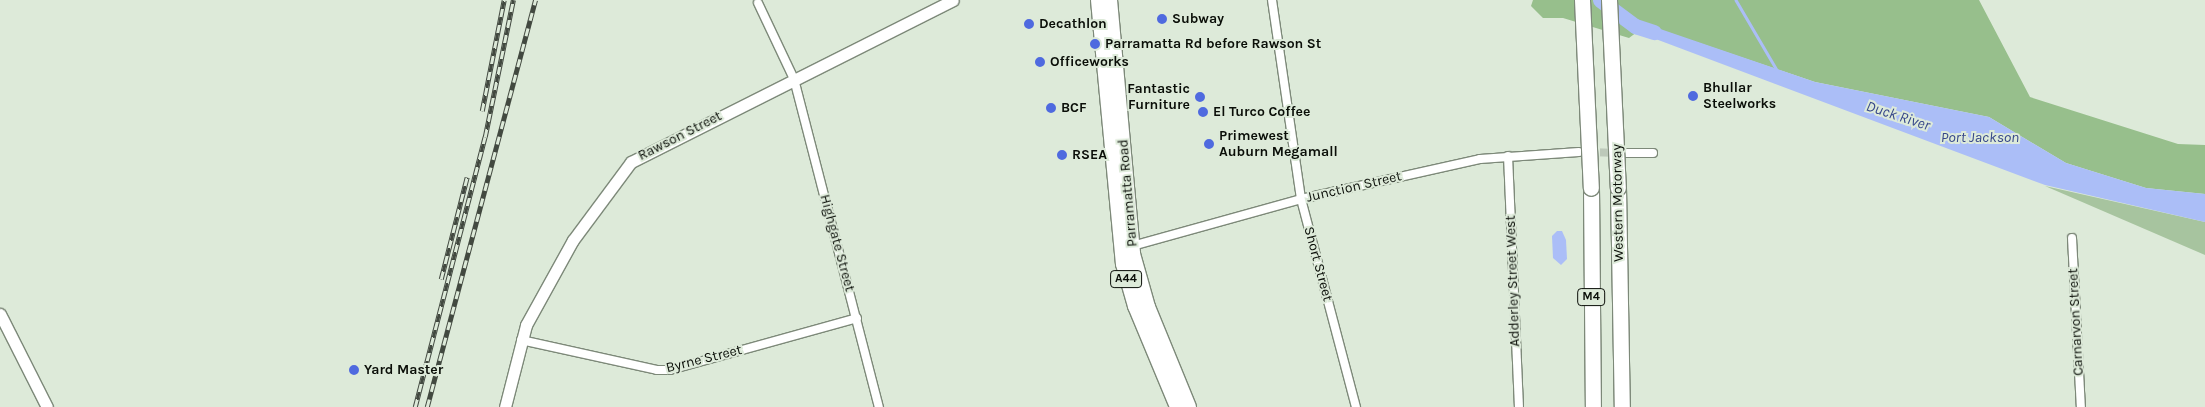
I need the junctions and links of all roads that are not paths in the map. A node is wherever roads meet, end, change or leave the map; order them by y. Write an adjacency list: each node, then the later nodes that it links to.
1 (953, 0): 8 (main road, Rawson Street)
2 (1098, 0): 22 (highway, Parramatta Road / A44)
3 (1110, 0): 15 (highway, Parramatta Road / A44)
4 (1272, 0): 13 (street, Short Street)
5 (1582, 0): 26 (highway, Western Motorway / M4, bridge)
6 (1609, 0): 27 (highway, Western Motorway / M4, bridge)
7 (758, 3): 8 (street, Highgate Street)
8 (794, 79): 17 (street, Highgate Street); 18 (main road, Rawson Street)
9 (1579, 152): 12 (street, Junction Street)
10 (1626, 153): 11 (street)
11 (1653, 153)
12 (1508, 156): 13 (street, Junction Street); 25 (street, Adderley Street West)
13 (1301, 199): 15 (street, Junction Street); 24 (street, Short Street)
14 (2072, 238): 28 (street, Carnarvon Street)
15 (1132, 246): 23 (highway, Parramatta Road / A44)
16 (0, 314): 19 (main road)
17 (857, 318): 18 (street, Byrne Street); 21 (street, Highgate Street)
18 (521, 340): 20 (main road, Rawson Street)
19 (47, 407)
20 (505, 407)
21 (879, 407)
22 (1176, 407)
23 (1189, 407)
24 (1356, 407)
25 (1519, 407)
26 (1593, 407)
27 (1622, 407)
28 (2081, 407)

